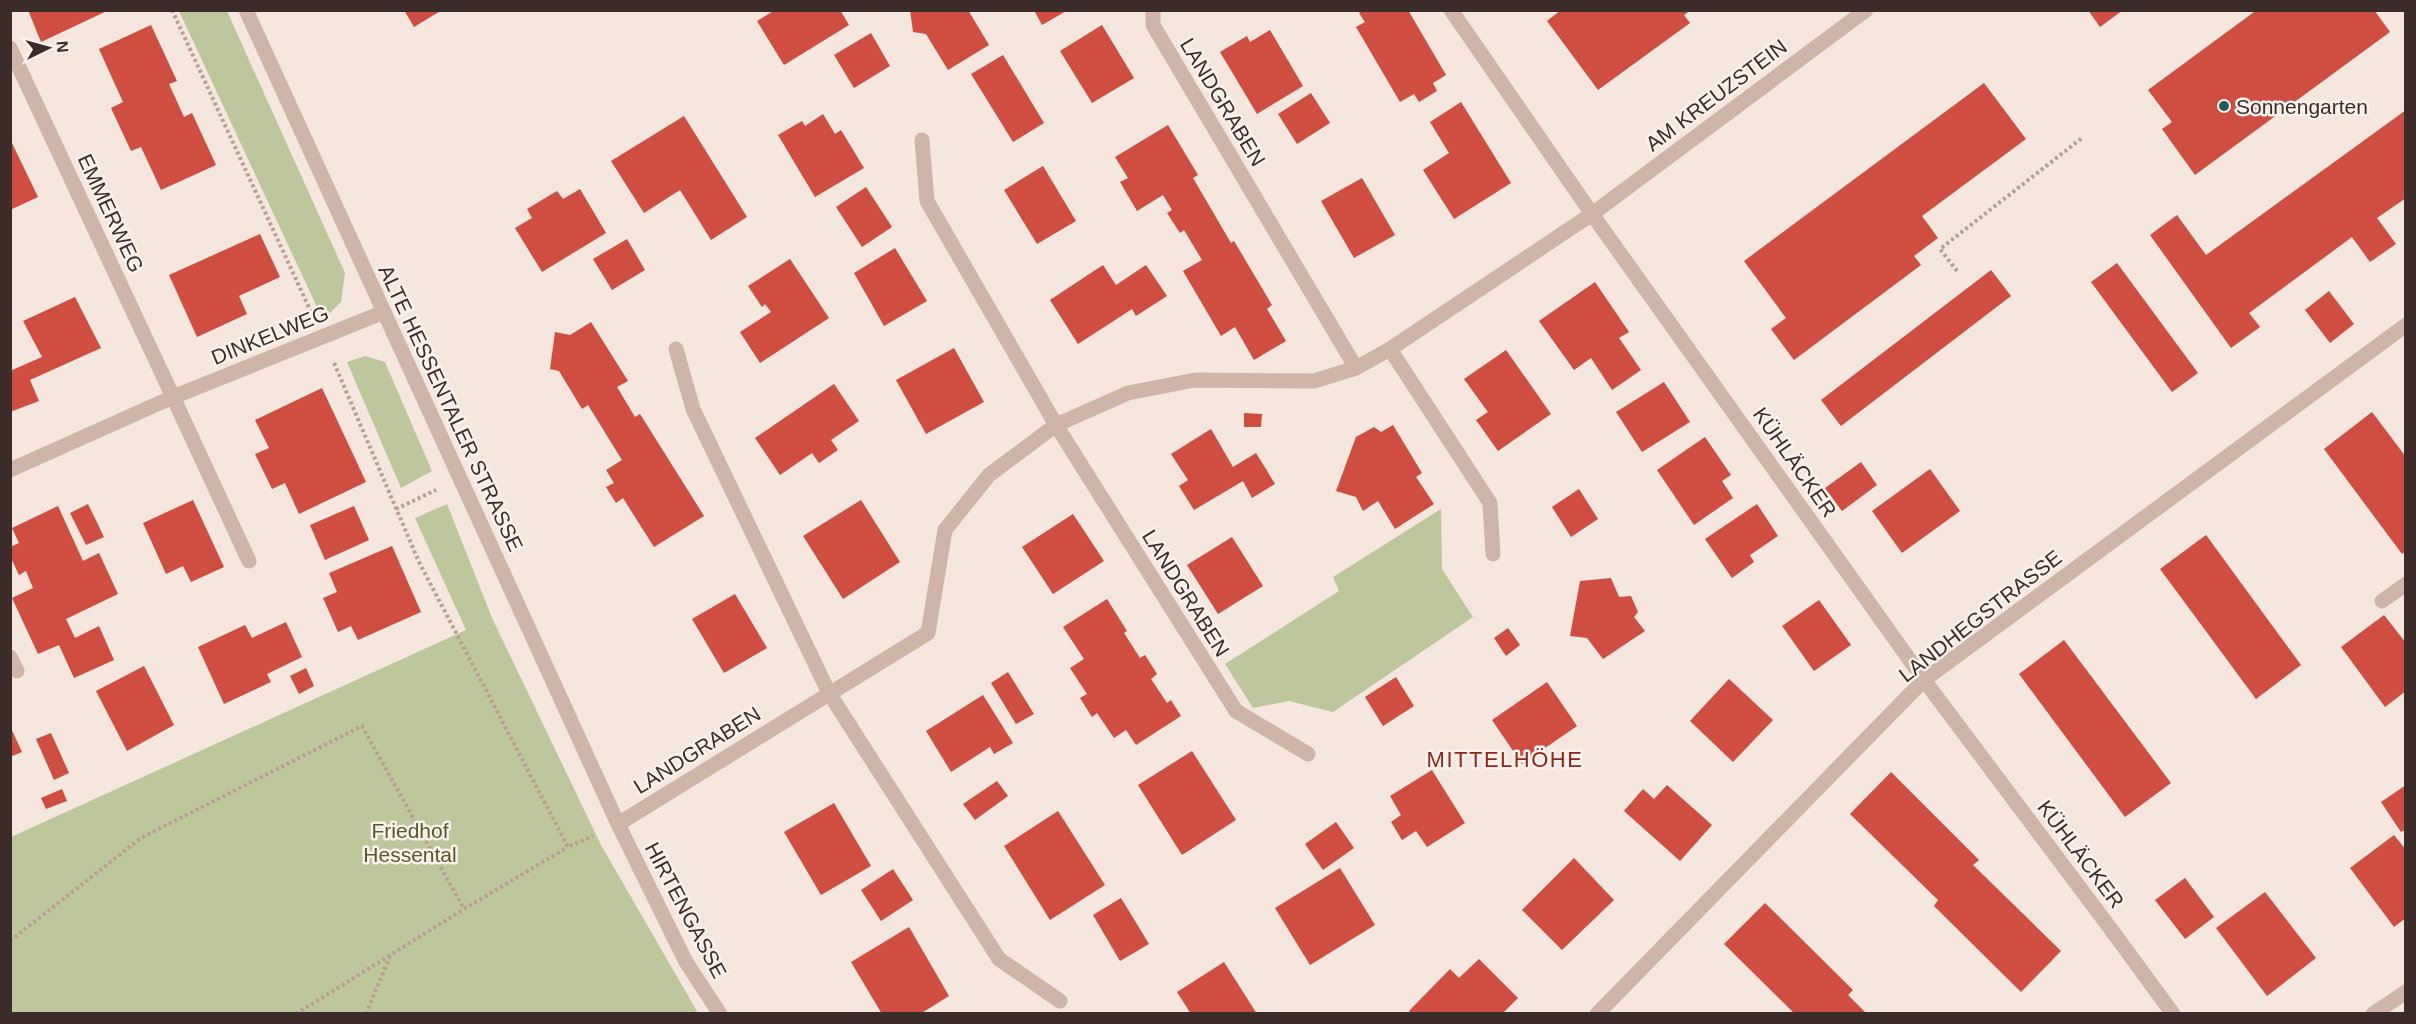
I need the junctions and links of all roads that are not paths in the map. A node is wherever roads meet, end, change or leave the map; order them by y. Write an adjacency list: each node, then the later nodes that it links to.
1 (246, 10): 8 (street, ALTE HESSENTALER STRASSE)
2 (1154, 10): 12 (street, LANDGRABEN)
3 (1451, 10): 7 (street, KÜHLÄCKER)
4 (1866, 10): 7 (street, AM KREUZSTEIN)
5 (10, 48): 13 (street, EMMERWEG)
6 (922, 140): 14 (street, LANDGRABEN)
7 (1592, 214): 11 (street, LANDGRABEN); 22 (street, KÜHLÄCKER)
8 (384, 312): 13 (street, DINKELWEG); 25 (street, ALTE HESSENTALER STRASSE)
9 (2406, 325): 22 (street, LANDHEGSTRASSE)
10 (676, 349): 23 (street)
11 (1390, 349): 12 (street, LANDGRABEN); 16 (street)
12 (1356, 368): 14 (street, LANDGRABEN)
13 (172, 397): 15 (street, DINKELWEG); 17 (street)
14 (1056, 425): 23 (street, LANDGRABEN); 24 (street, LANDGRABEN)
15 (10, 470)
16 (1494, 554)
17 (249, 561)
18 (2406, 584): 19 (street)
19 (2382, 600)
20 (10, 657): 21 (street)
21 (17, 671)
22 (1924, 680): 29 (street, LANDHEGSTRASSE); 30 (street, KÜHLÄCKER)
23 (830, 693): 25 (street, LANDGRABEN); 27 (street)
24 (1308, 754)
25 (618, 824): 28 (street, HIRTENGASSE)
26 (2406, 992): 31 (street)
27 (1060, 1001)
28 (720, 1014)
29 (1597, 1014)
30 (2173, 1014)
31 (2373, 1014)

